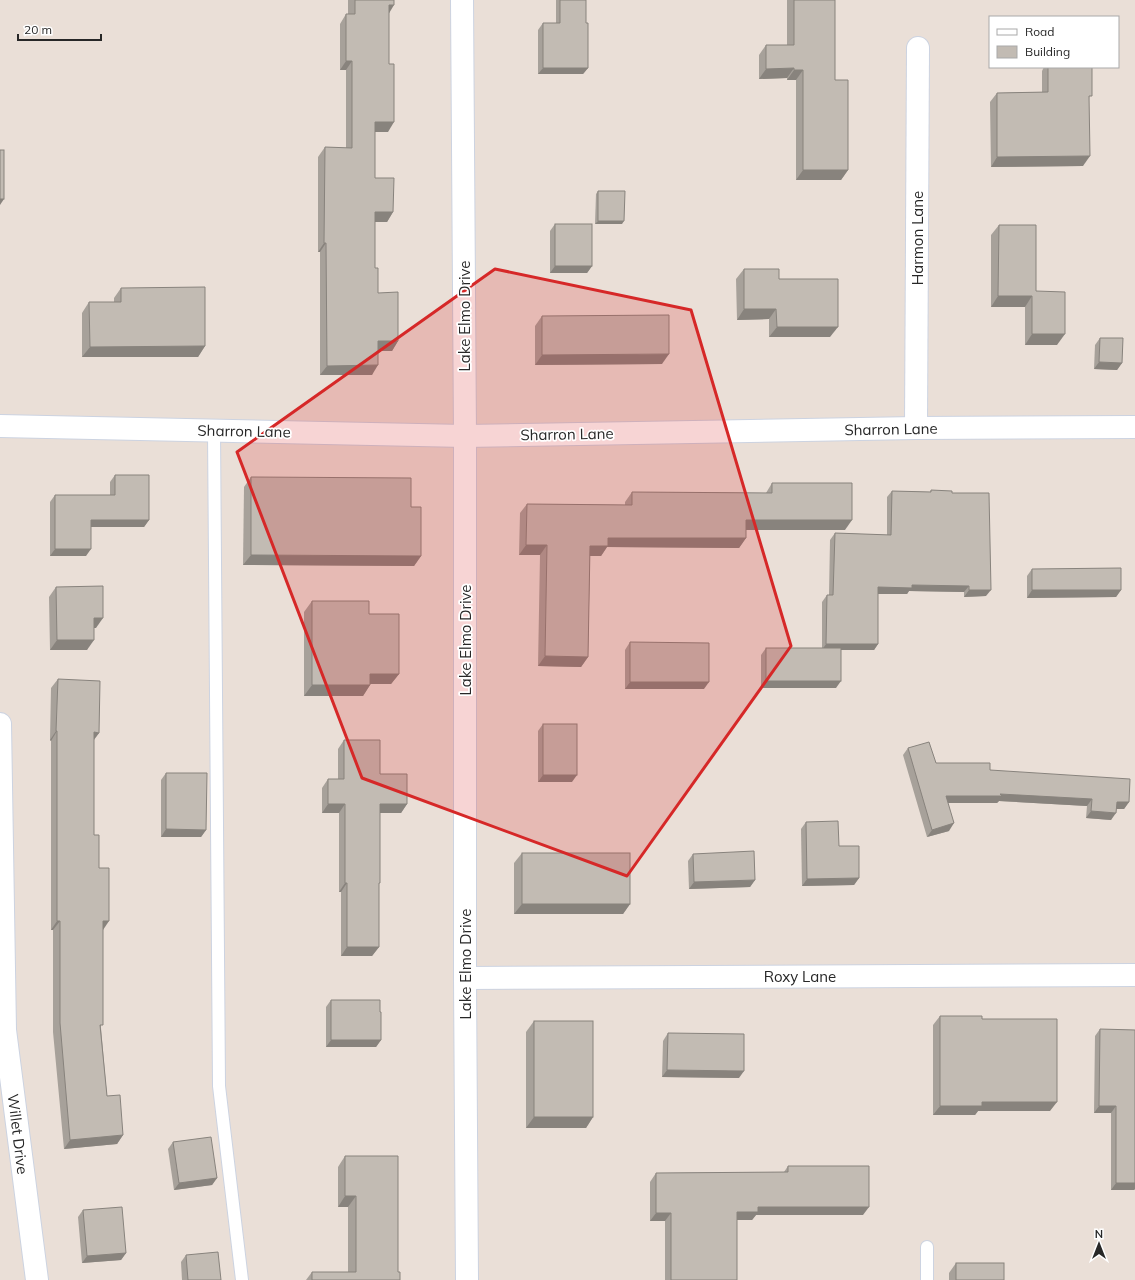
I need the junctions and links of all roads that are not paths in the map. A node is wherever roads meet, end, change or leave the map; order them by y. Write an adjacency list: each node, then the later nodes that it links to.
1 (462, 0): 7 (street, Lake Elmo Drive)
2 (918, 48): 5 (street, Harmon Lane)
3 (0, 426): 6 (street, Sharron Lane)
4 (1135, 427): 5 (street, Sharron Lane)
5 (916, 428): 7 (street, Sharron Lane)
6 (214, 431): 7 (street, Sharron Lane); 13 (lane)
7 (465, 436): 10 (street, Lake Elmo Drive)
8 (0, 724): 12 (street, Willet Drive)
9 (1135, 975): 10 (street, Roxy Lane)
10 (465, 978): 14 (street, Lake Elmo Drive)
11 (927, 1247): 15 (lane)
12 (37, 1280)
13 (242, 1280)
14 (467, 1280)
15 (927, 1280)

